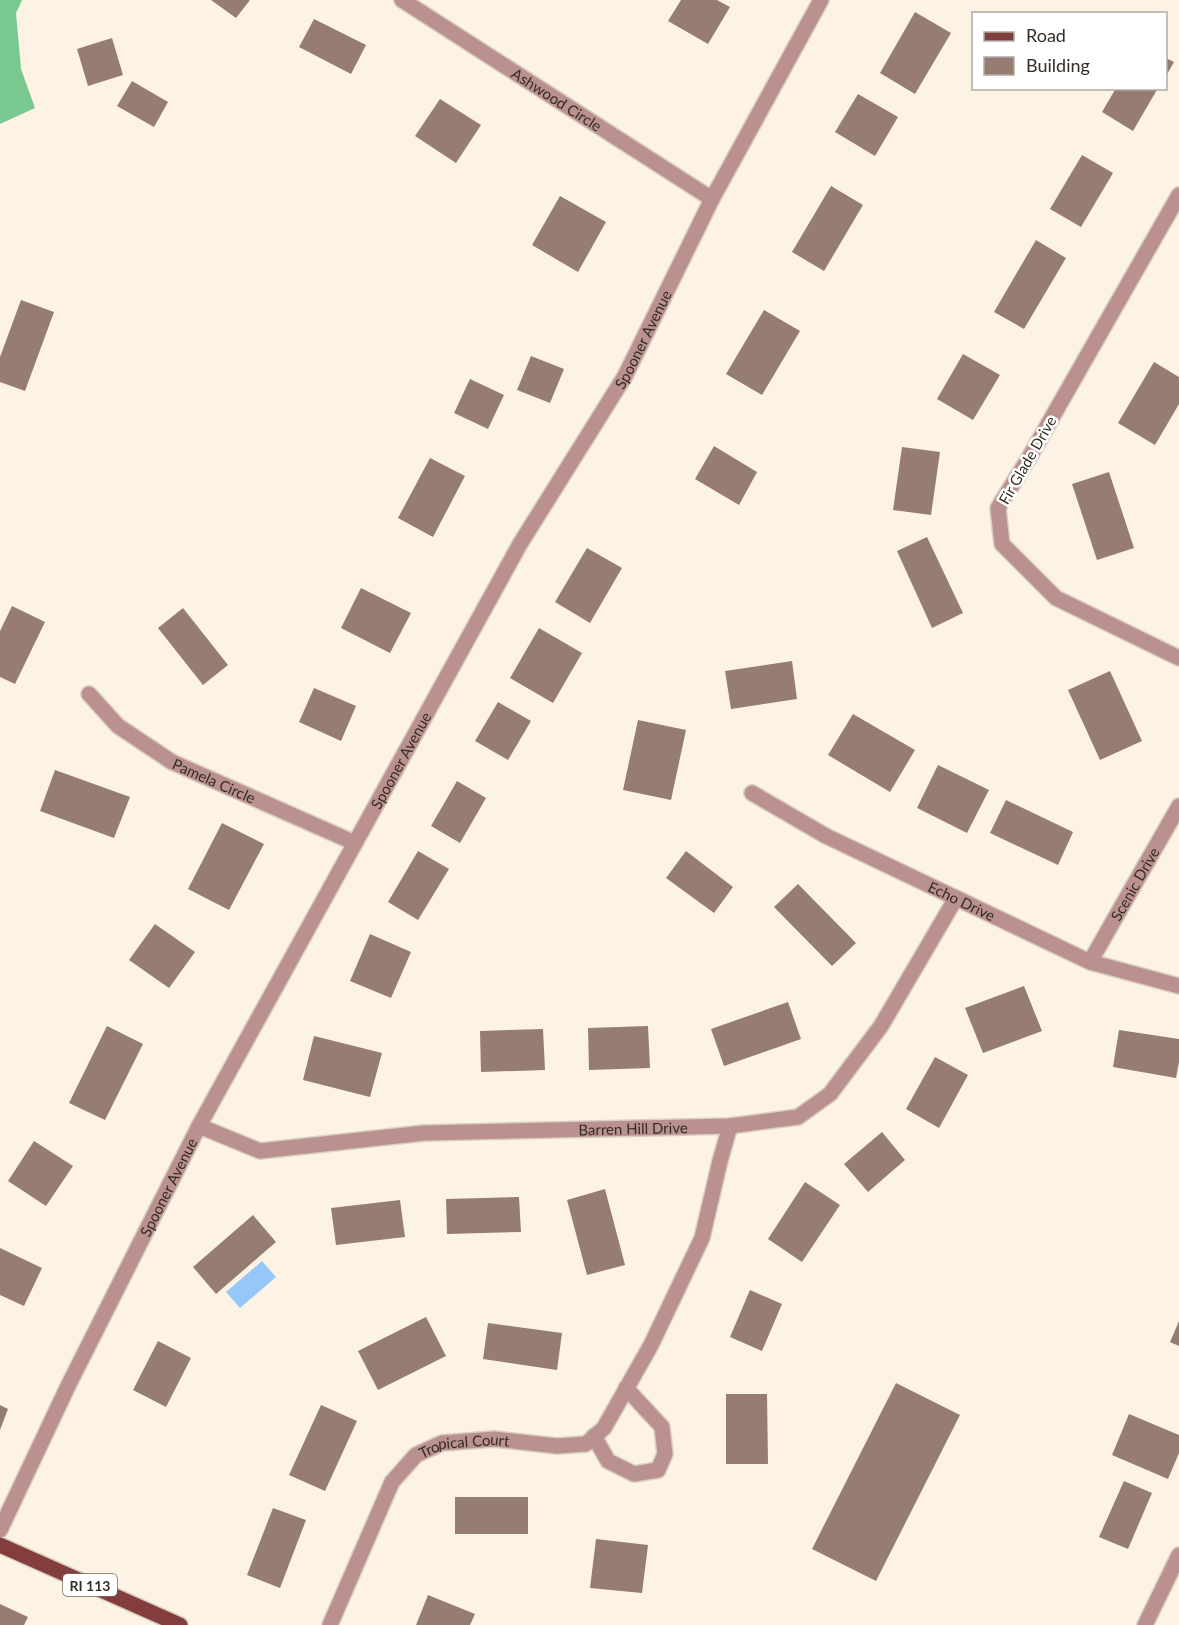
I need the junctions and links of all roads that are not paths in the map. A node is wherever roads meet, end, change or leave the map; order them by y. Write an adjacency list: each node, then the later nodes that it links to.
1 (402, 0): 4 (street, Ashwood Circle)
2 (821, 0): 4 (street, Spooner Avenue)
3 (1179, 195): 5 (street, Fir Glade Drive)
4 (712, 199): 9 (street, Spooner Avenue)
5 (1179, 658)
6 (89, 694): 9 (street, Pamela Circle)
7 (752, 793): 10 (street, Echo Drive)
8 (1179, 806): 11 (street, Scenic Drive)
9 (356, 843): 13 (street, Spooner Avenue)
10 (956, 898): 11 (street, Echo Drive); 14 (street, Barren Hill Drive)
11 (1090, 962): 12 (street, Echo Drive)
12 (1179, 986)
13 (199, 1126): 14 (street, Barren Hill Drive); 17 (street, Spooner Avenue)
14 (730, 1126): 15 (street)
15 (626, 1388): 16 (street); 16 (street)
16 (594, 1436): 21 (street, Tropical Court)
17 (0, 1530)
18 (0, 1545): 20 (main road, RI 113)
19 (1179, 1555): 22 (street)
20 (180, 1625)
21 (330, 1625)
22 (1145, 1625)

